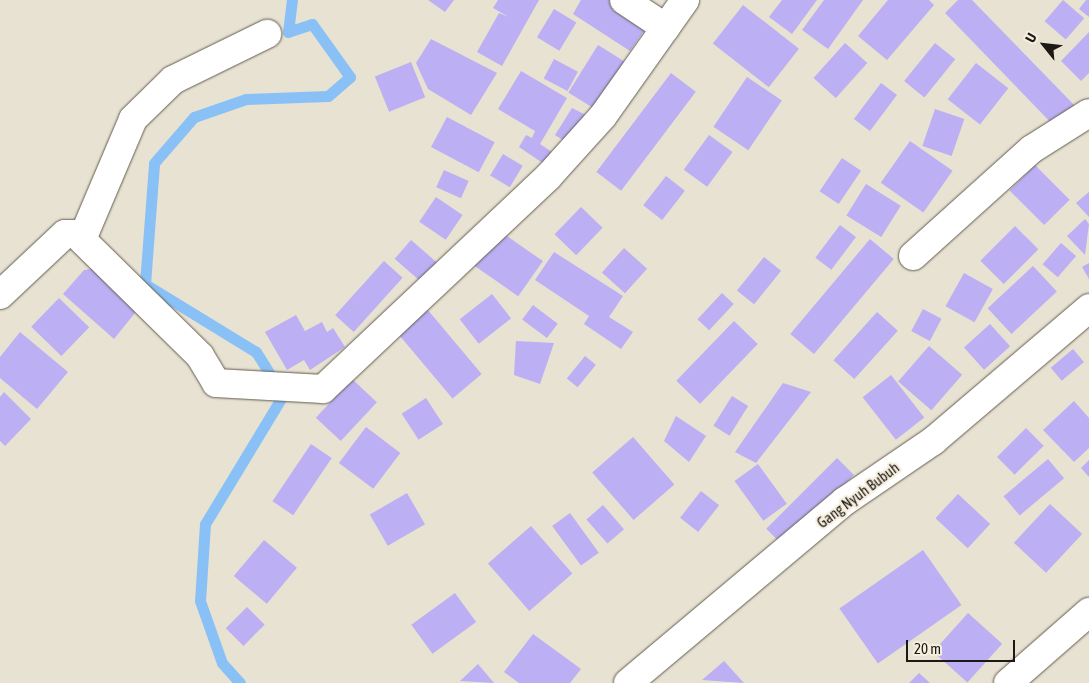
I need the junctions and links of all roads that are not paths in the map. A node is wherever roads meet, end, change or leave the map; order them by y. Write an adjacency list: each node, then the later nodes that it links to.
1 (624, 0): 3 (street)
2 (685, 0): 3 (street)
3 (666, 28): 6 (street)
4 (267, 34): 6 (street)
5 (1089, 113): 7 (street)
6 (83, 237): 8 (street)
7 (913, 256)
8 (0, 295)
9 (1089, 308): 11 (street, Gang Nyuh Bubuh)
10 (1089, 612): 12 (street)
11 (628, 683)
12 (1008, 683)

